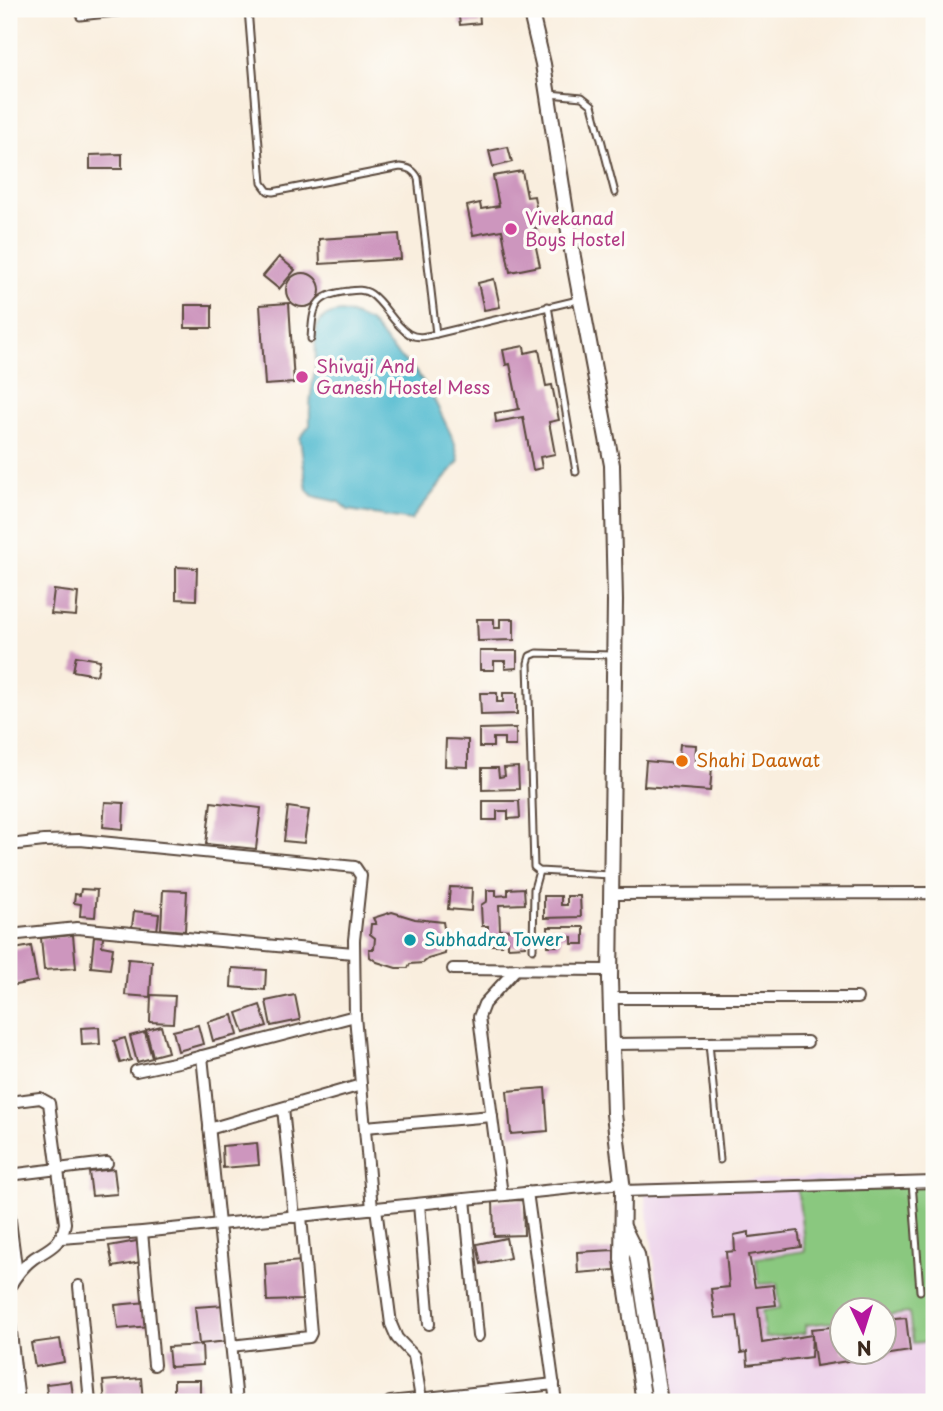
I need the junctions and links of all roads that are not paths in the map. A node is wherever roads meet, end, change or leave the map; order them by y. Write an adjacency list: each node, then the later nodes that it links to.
1 (152, 9): 4 (lane)
2 (248, 9): 9 (lane)
3 (530, 9): 5 (street)
4 (80, 17)
5 (548, 94): 6 (lane); 7 (street)
6 (615, 192)
7 (581, 299): 8 (lane); 12 (street)
8 (548, 306): 9 (lane); 11 (lane)
9 (436, 334): 10 (lane)
10 (311, 339)
11 (576, 472)
12 (614, 656): 14 (lane); 15 (street)
13 (9, 845): 20 (street)
14 (539, 871): 15 (lane); 19 (lane)
15 (610, 875): 16 (street)
16 (610, 894): 17 (street); 23 (street)
17 (934, 895)
18 (9, 934): 20 (street)
19 (533, 949)
20 (354, 953): 26 (street)
21 (453, 969): 22 (street)
22 (516, 969): 23 (street); 35 (street)
23 (610, 970): 24 (street)
24 (610, 998): 25 (street); 29 (street)
25 (857, 998)
26 (355, 1016): 30 (street); 32 (street)
27 (807, 1042): 28 (street)
28 (709, 1043): 29 (street); 38 (lane)
29 (612, 1044): 44 (street)
30 (202, 1056): 31 (street); 37 (street)
31 (136, 1071)
32 (361, 1085): 34 (street); 36 (street)
33 (9, 1102): 40 (street)
34 (283, 1108): 37 (street); 51 (street)
35 (492, 1116): 36 (street); 46 (street)
36 (365, 1127): 49 (street)
37 (209, 1129): 52 (street)
38 (720, 1160)
39 (107, 1163): 40 (street)
40 (58, 1169): 41 (street); 55 (street)
41 (9, 1175)
42 (912, 1182): 43 (street); 44 (street); 59 (lane)
43 (934, 1182)
44 (623, 1187): 45 (street); 53 (street)
45 (527, 1192): 46 (street); 65 (street)
46 (502, 1195): 47 (street)
47 (466, 1199): 48 (street); 62 (street)
48 (419, 1204): 49 (street); 61 (street)
49 (374, 1208): 51 (street); 66 (street)
50 (9, 1213): 56 (street)
51 (298, 1216): 52 (street); 63 (street)
52 (217, 1224): 54 (street); 63 (street)
53 (623, 1227): 72 (street); 73 (street)
54 (142, 1232): 55 (street); 64 (street)
55 (61, 1238): 56 (street)
56 (17, 1274): 58 (street)
57 (79, 1286): 68 (street)
58 (9, 1288)
59 (920, 1291)
60 (9, 1315): 67 (street)
61 (429, 1324)
62 (478, 1336)
63 (231, 1346): 69 (street)
64 (154, 1365)
65 (554, 1384): 66 (street); 71 (street)
66 (421, 1399): 70 (street)
67 (19, 1402)
68 (90, 1402)
69 (237, 1402)
70 (390, 1402)
71 (556, 1402)
72 (644, 1402)
73 (660, 1402)

